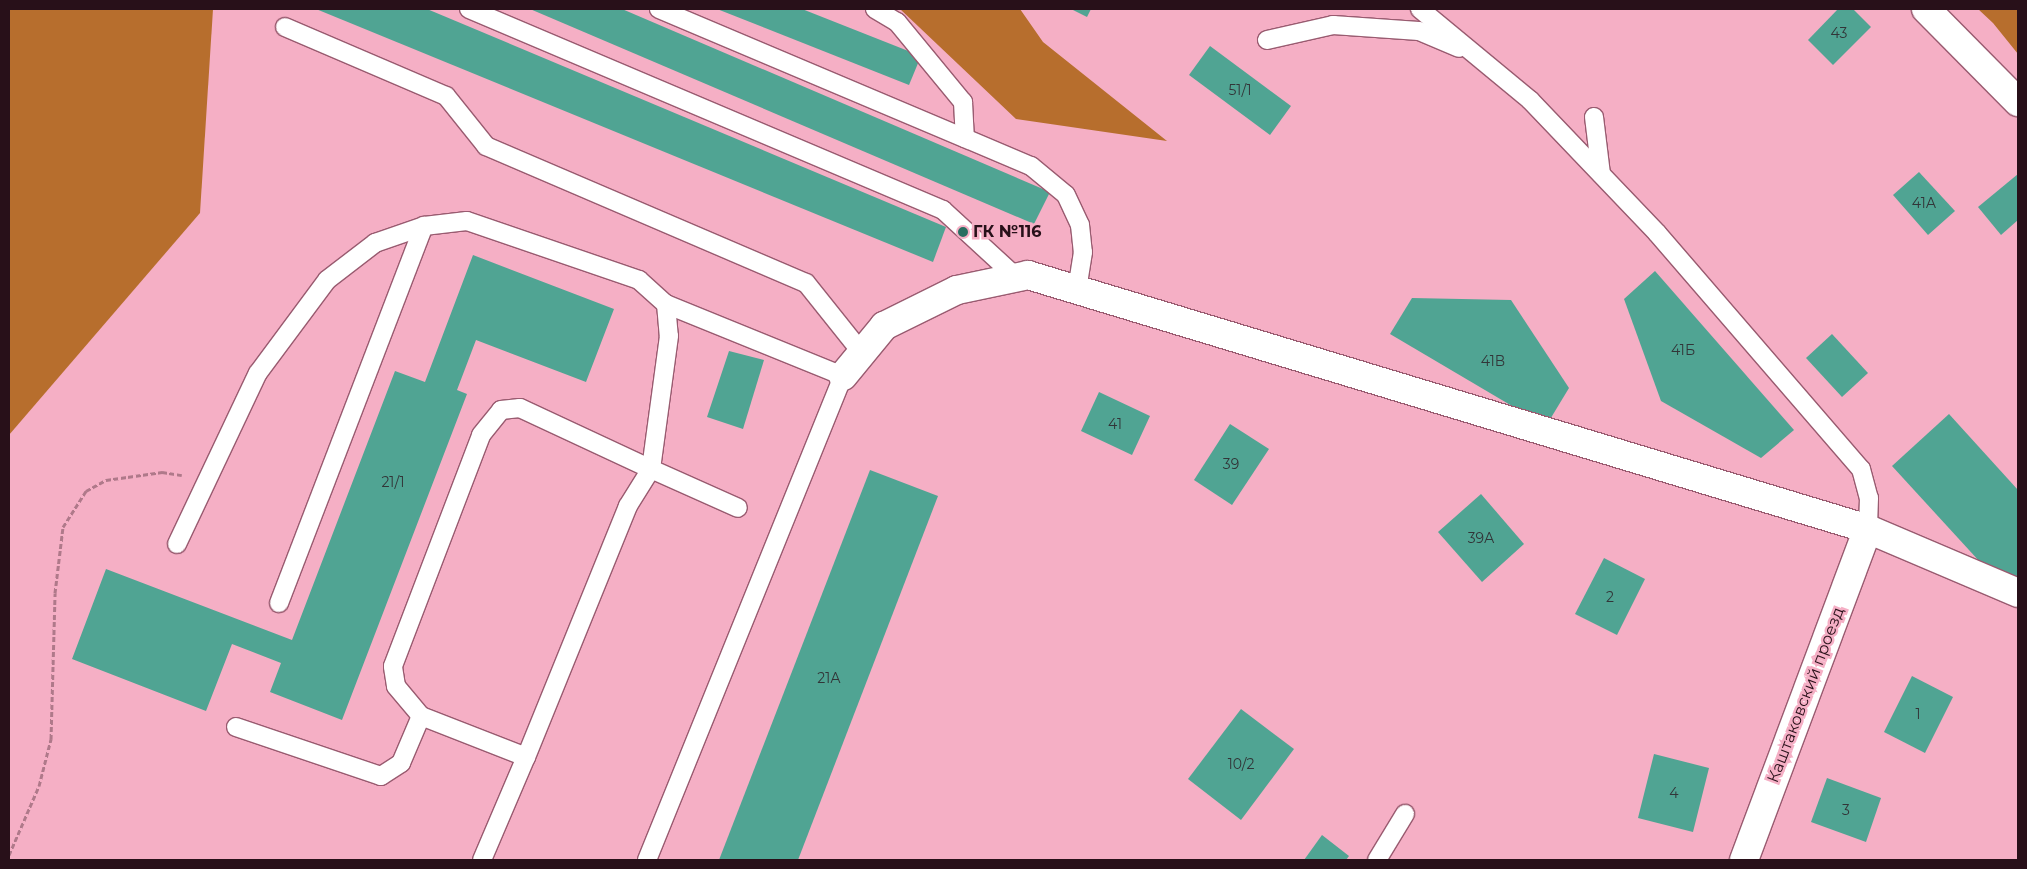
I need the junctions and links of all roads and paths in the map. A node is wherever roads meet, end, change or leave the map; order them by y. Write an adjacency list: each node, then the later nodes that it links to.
1 (469, 9): 14 (lane)
2 (659, 9): 11 (lane)
3 (875, 9): 11 (lane)
4 (1420, 9): 8 (lane)
5 (1926, 9): 9 (street)
6 (285, 27): 17 (lane)
7 (1267, 40): 8 (lane)
8 (1475, 55): 12 (lane)
9 (2018, 102)
10 (1594, 117): 12 (lane)
11 (965, 138): 15 (lane)
12 (1601, 174): 22 (lane)
13 (424, 226): 16 (lane); 20 (lane); 25 (lane)
14 (1017, 278): 15 (street); 17 (street)
15 (1077, 290): 22 (street)
16 (666, 304): 18 (lane); 19 (lane)
17 (862, 353): 18 (street)
18 (843, 376): 32 (lane)
19 (651, 469): 21 (lane); 26 (lane); 28 (lane)
20 (208, 478): 23 (lane); 30 (path)
21 (738, 508)
22 (1868, 529): 24 (street); 34 (street, Каштаковский проезд)
23 (177, 544)
24 (2018, 593)
25 (279, 603)
26 (421, 716): 27 (lane); 28 (lane)
27 (236, 727)
28 (526, 757): 31 (lane)
29 (1405, 814): 33 (lane)
30 (9, 856)
31 (482, 860)
32 (646, 860)
33 (1377, 860)
34 (1744, 860)

